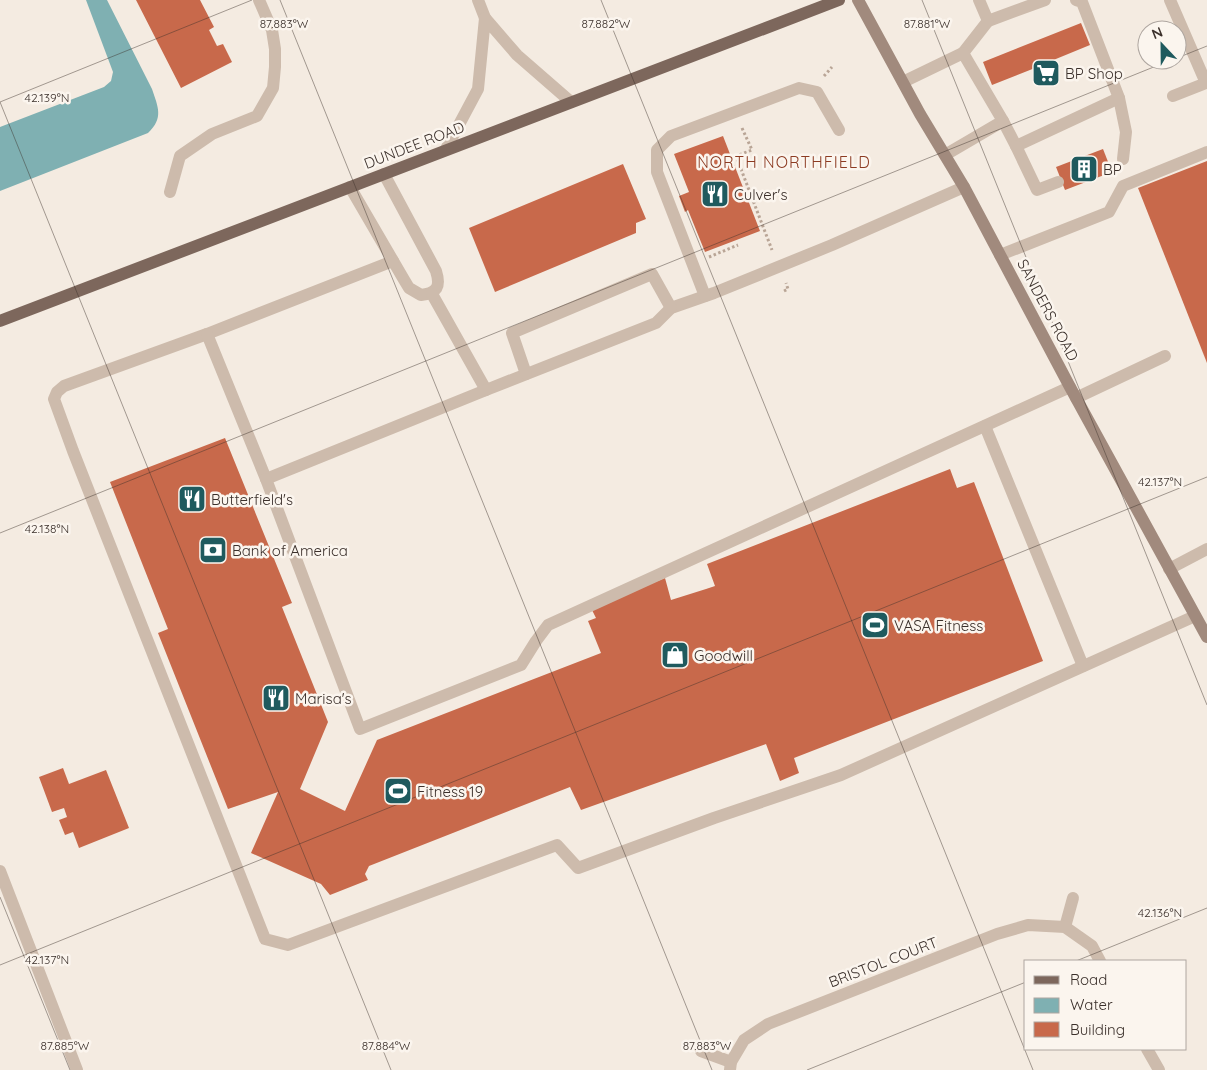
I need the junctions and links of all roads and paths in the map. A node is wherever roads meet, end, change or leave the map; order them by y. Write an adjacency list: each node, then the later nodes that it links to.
1 (259, 0): 30 (street)
2 (478, 0): 9 (street)
3 (839, 0): 17 (main road, DUNDEE ROAD)
4 (858, 0): 13 (main road, SANDERS ROAD)
5 (979, 0): 10 (street)
6 (1045, 0): 10 (street)
7 (1076, 0): 16 (street)
8 (1170, 0): 15 (street)
9 (485, 18): 17 (street); 22 (street)
10 (988, 21): 11 (street)
11 (963, 53): 13 (street); 18 (street)
12 (832, 67): 14 (path)
13 (903, 82): 24 (main road, SANDERS ROAD)
14 (812, 91): 20 (street); 39 (street)
15 (1173, 96)
16 (1119, 98): 21 (street); 25 (street)
17 (570, 102): 22 (main road, DUNDEE ROAD)
18 (1003, 121): 21 (street); 24 (street)
19 (742, 126): 32 (path)
20 (839, 130)
21 (1016, 146): 27 (street)
22 (446, 149): 26 (main road, DUNDEE ROAD)
23 (1207, 152): 33 (street)
24 (945, 155): 29 (main road, SANDERS ROAD)
25 (1122, 159)
26 (384, 174): 28 (main road, DUNDEE ROAD); 38 (street)
27 (1058, 182)
28 (350, 187): 34 (street); 41 (main road, DUNDEE ROAD)
29 (964, 187): 33 (main road, SANDERS ROAD); 36 (street)
30 (170, 192)
31 (738, 245): 35 (path)
32 (765, 254)
33 (1000, 255): 46 (main road, SANDERS ROAD)
34 (393, 261): 38 (street); 42 (street)
35 (709, 264)
36 (779, 266): 37 (path); 39 (street)
37 (784, 291)
38 (432, 294): 45 (street)
39 (705, 296): 40 (street)
40 (671, 308): 44 (street); 44 (street)
41 (0, 321)
42 (207, 334): 48 (street); 53 (street)
43 (1165, 356): 46 (street)
44 (526, 374): 45 (street)
45 (486, 390): 48 (street)
46 (1073, 392): 47 (street); 50 (main road, SANDERS ROAD)
47 (985, 426): 48 (street); 53 (street)
48 (266, 479)
49 (1207, 549): 50 (street)
50 (1169, 568): 51 (main road, SANDERS ROAD)
51 (1195, 616): 52 (main road, SANDERS ROAD); 53 (street)
52 (1207, 637)
53 (1083, 666)
54 (0, 871): 61 (street)
55 (1073, 898): 56 (street)
56 (1065, 927): 57 (street); 60 (street, BRISTOL COURT)
57 (1099, 960)
58 (1148, 1050): 62 (street)
59 (700, 1051): 60 (street, BRISTOL COURT)
60 (730, 1066)
61 (77, 1070)
62 (1159, 1070)

